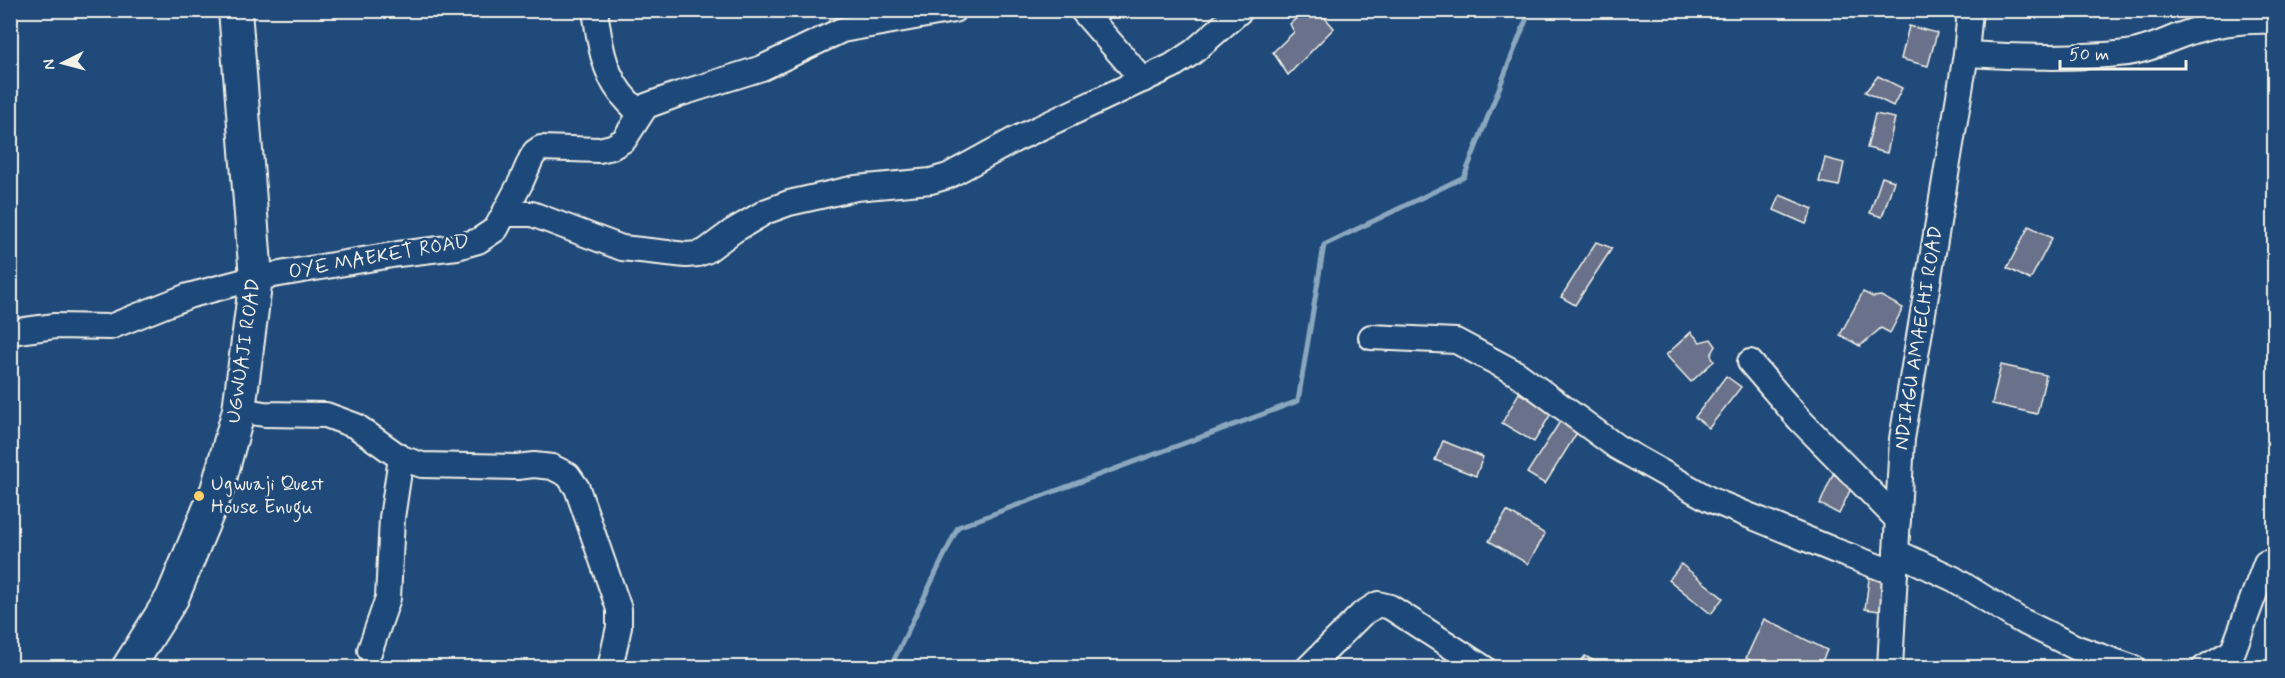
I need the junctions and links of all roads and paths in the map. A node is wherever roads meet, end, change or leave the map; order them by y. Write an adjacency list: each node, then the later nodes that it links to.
1 (235, 10): 12 (main road, UGWUAJI ROAD)
2 (595, 10): 10 (street)
3 (954, 10): 10 (street, OYE MAEKET ROAD)
4 (1082, 10): 9 (street)
5 (1241, 10): 9 (street)
6 (1970, 10): 8 (street, NDIAGU AMAECHI ROAD)
7 (2274, 21): 8 (street)
8 (1966, 54): 18 (street, NDIAGU AMAECHI ROAD)
9 (1143, 80): 11 (street)
10 (640, 114): 11 (street, OYE MAEKET ROAD)
11 (505, 214): 12 (street, OYE MAEKET ROAD)
12 (256, 278): 13 (street, OYE MAEKET ROAD); 16 (main road, UGWUAJI ROAD)
13 (10, 332)
14 (1371, 337): 19 (street)
15 (1749, 362): 18 (street)
16 (239, 410): 17 (street); 22 (main road, UGWUAJI ROAD)
17 (400, 458): 21 (street); 23 (street)
18 (1898, 520): 19 (street, NDIAGU AMAECHI ROAD)
19 (1896, 563): 26 (street, NDIAGU AMAECHI ROAD); 27 (street)
20 (2266, 563): 28 (street)
21 (369, 650)
22 (128, 668)
23 (610, 668)
24 (1308, 668): 25 (street)
25 (1484, 668)
26 (1890, 668)
27 (2134, 668)
28 (2204, 668)

